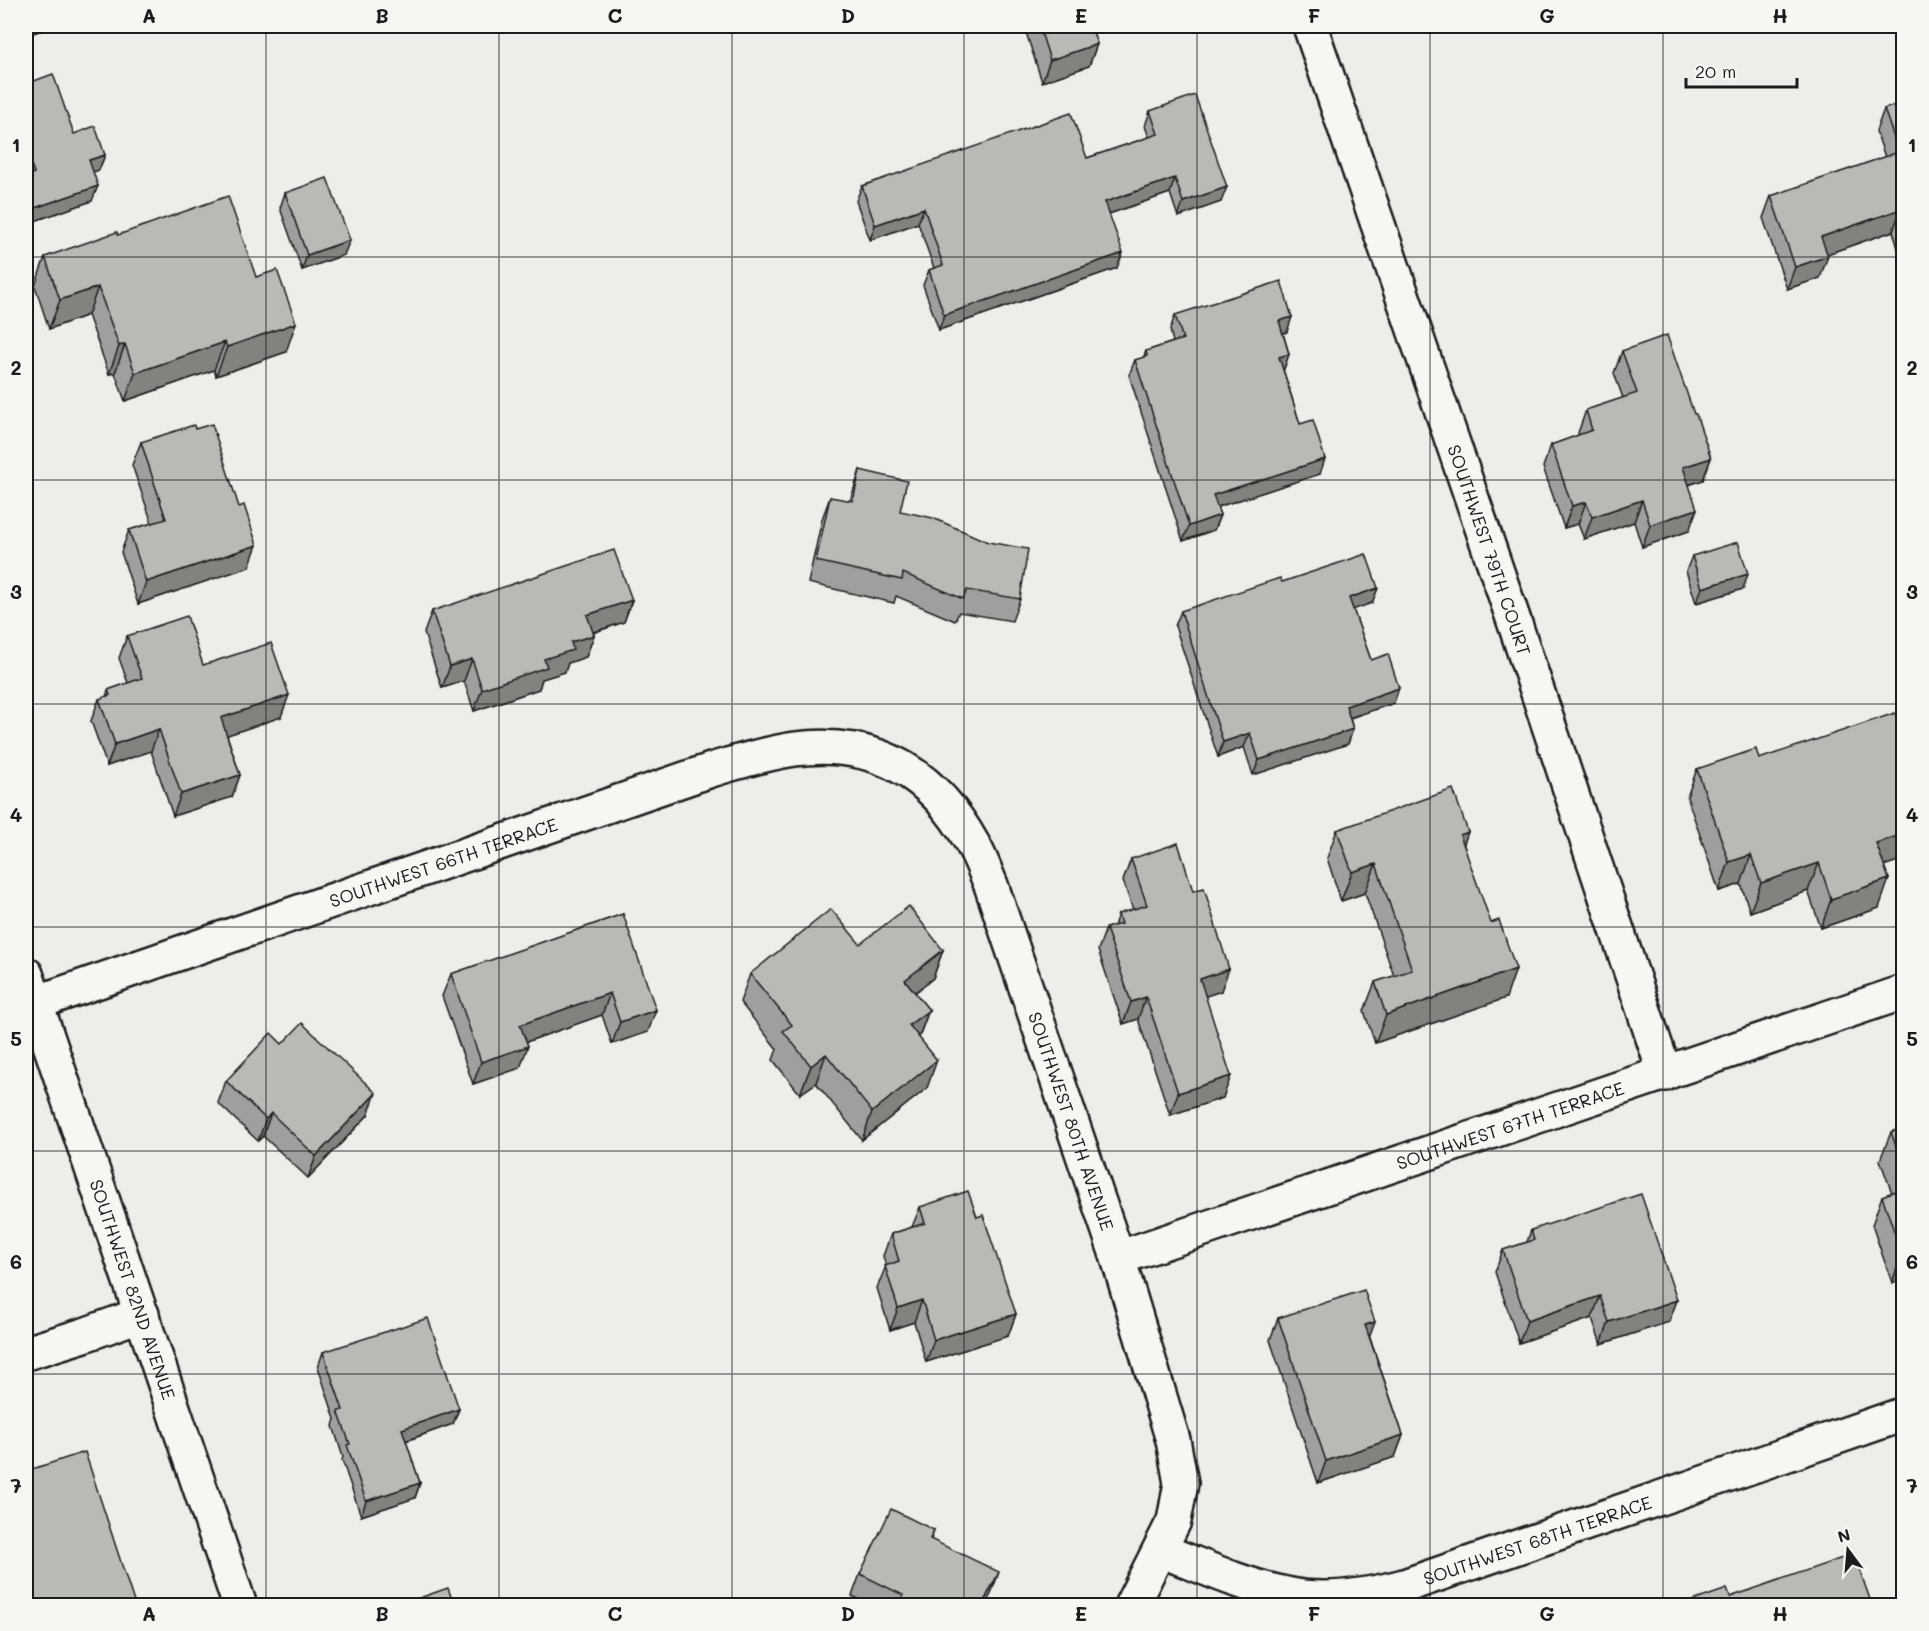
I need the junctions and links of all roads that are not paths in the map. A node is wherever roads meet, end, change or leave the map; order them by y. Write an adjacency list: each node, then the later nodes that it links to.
1 (1310, 26): 5 (street, SOUTHWEST 79TH COURT)
2 (857, 750): 3 (street, SOUTHWEST 66TH TERRACE); 6 (street, SOUTHWEST 80TH AVENUE)
3 (30, 989): 7 (street, SOUTHWEST 82ND AVENUE)
4 (1904, 992): 5 (street, SOUTHWEST 67TH TERRACE)
5 (1665, 1074): 6 (street, SOUTHWEST 67TH TERRACE)
6 (1118, 1258): 10 (street, SOUTHWEST 80TH AVENUE)
7 (142, 1314): 8 (street); 11 (street, SOUTHWEST 82ND AVENUE)
8 (26, 1353)
9 (1904, 1414): 10 (street, SOUTHWEST 68TH TERRACE)
10 (1160, 1550): 12 (street)
11 (240, 1605)
12 (1131, 1605)

